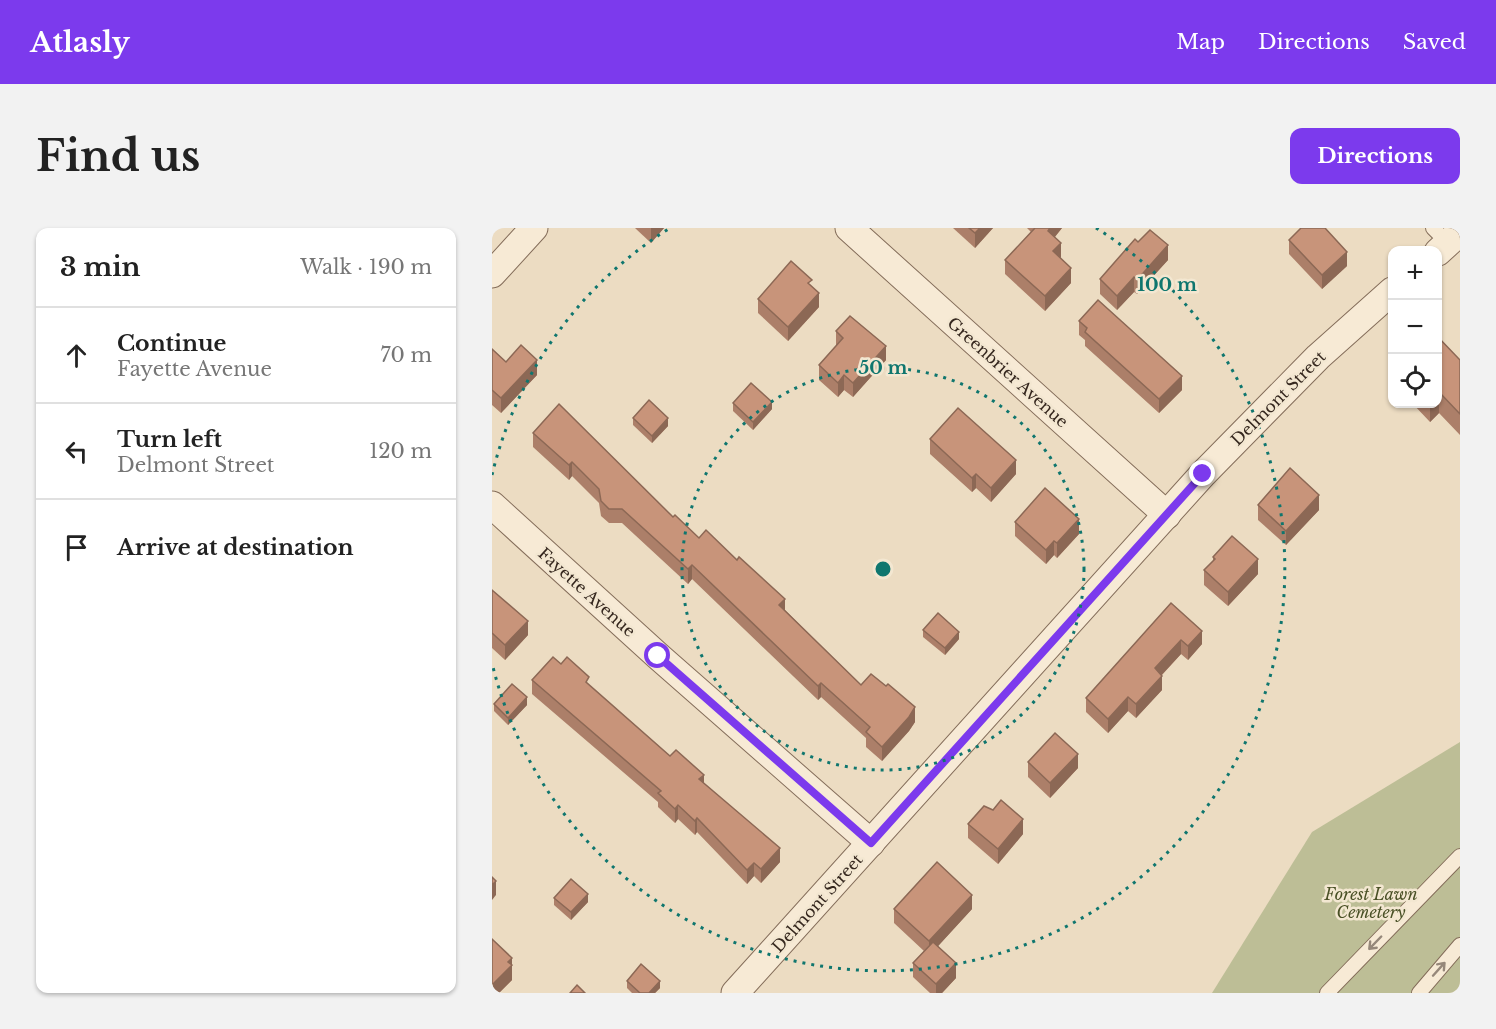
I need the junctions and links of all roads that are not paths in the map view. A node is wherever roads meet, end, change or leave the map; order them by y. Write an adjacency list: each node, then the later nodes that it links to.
1 (534, 228): 3 (street)
2 (849, 228): 6 (street, Greenbrier Avenue)
3 (492, 274)
4 (1388, 295): 6 (street, Delmont Street)
5 (492, 505): 7 (street, Fayette Avenue)
6 (1167, 515): 7 (street, Delmont Street)
7 (871, 843): 10 (street, Delmont Street)
8 (1460, 856): 11 (lane, one-way to 11)
9 (1460, 945): 12 (lane, one-way to 9)
10 (735, 993)
11 (1327, 993)
12 (1419, 993)

